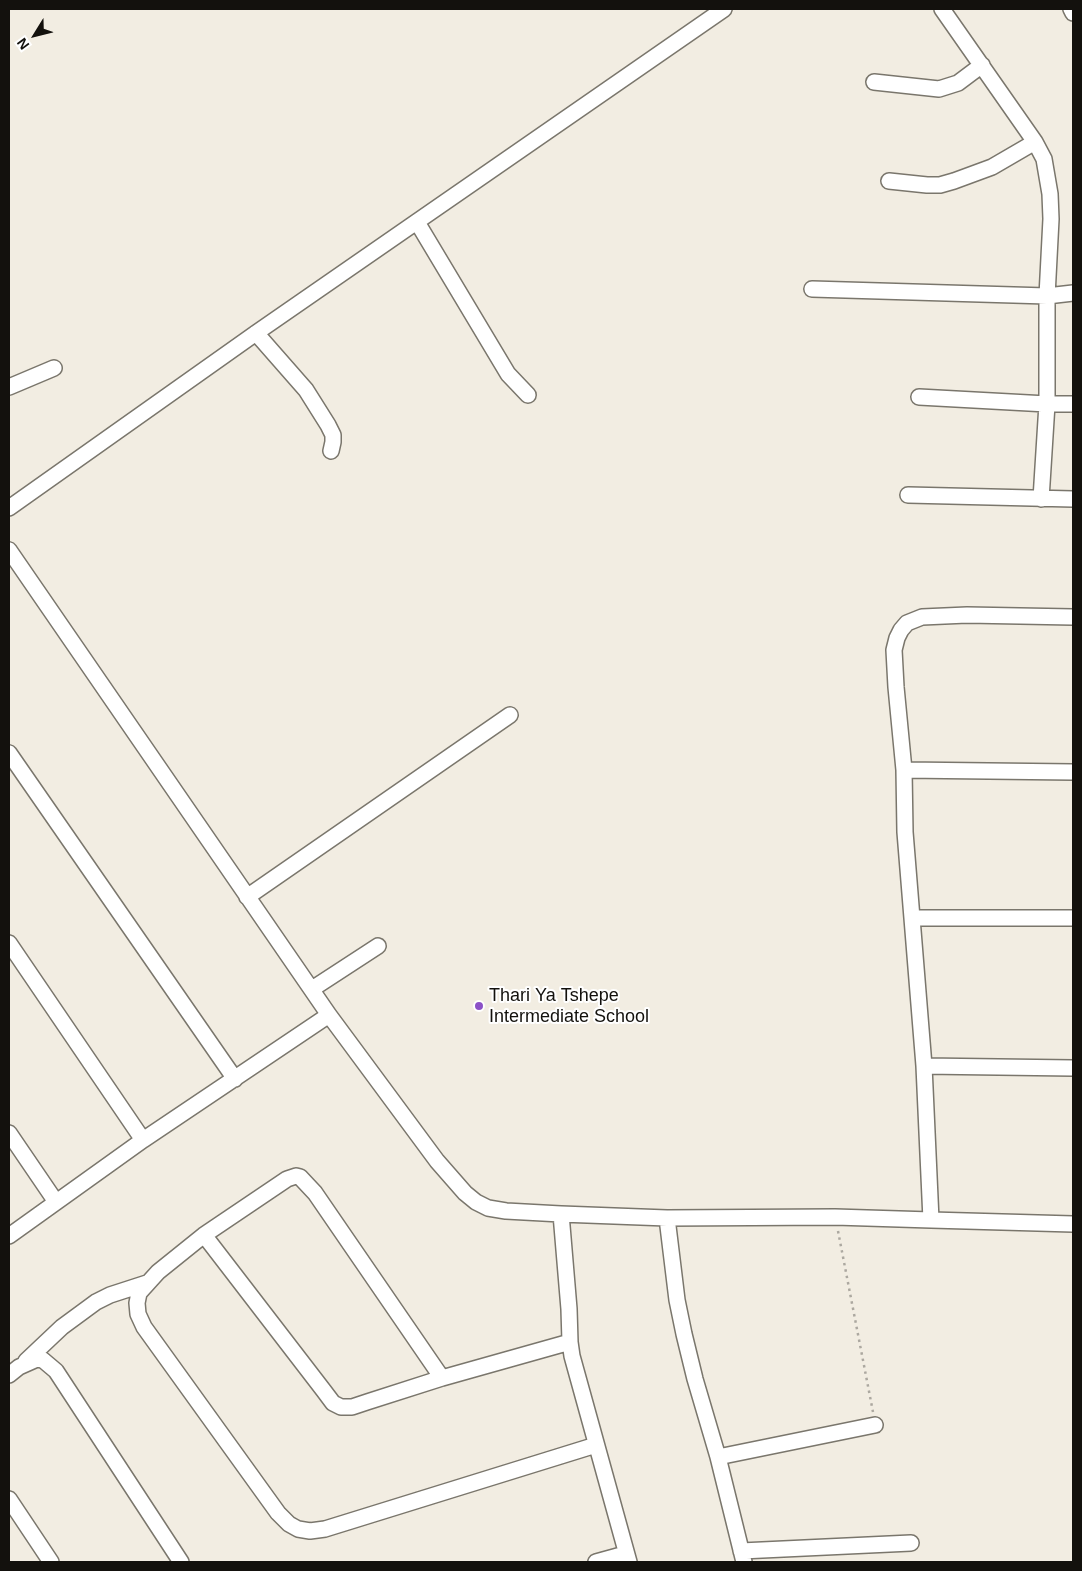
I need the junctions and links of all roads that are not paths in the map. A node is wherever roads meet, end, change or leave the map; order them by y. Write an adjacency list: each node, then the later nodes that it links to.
1 (724, 9): 9 (street)
2 (942, 9): 5 (street)
3 (1071, 9): 4 (street)
4 (1073, 12)
5 (982, 65): 6 (street); 7 (street)
6 (874, 82)
7 (1036, 142): 8 (street); 12 (street)
8 (889, 181)
9 (417, 222): 13 (street); 16 (street)
10 (812, 289): 12 (street)
11 (1073, 293): 12 (street)
12 (1047, 296): 18 (street)
13 (256, 333): 20 (street); 24 (street)
14 (54, 368): 15 (street)
15 (9, 387)
16 (528, 394)
17 (919, 397): 18 (street)
18 (1047, 404): 19 (street); 22 (street)
19 (1073, 404)
20 (331, 451)
21 (908, 495): 22 (street)
22 (1041, 499): 23 (street)
23 (1073, 499)
24 (9, 508)
25 (9, 550): 31 (street)
26 (1073, 617): 29 (street)
27 (510, 715): 31 (street)
28 (9, 753): 40 (street)
29 (904, 770): 30 (street); 32 (street)
30 (1073, 772)
31 (247, 897): 36 (street)
32 (912, 918): 33 (street); 38 (street)
33 (1073, 918)
34 (9, 943): 42 (street)
35 (378, 946): 36 (street)
36 (312, 989): 37 (street)
37 (329, 1015): 40 (street); 44 (street)
38 (924, 1066): 39 (street); 46 (street)
39 (1073, 1068)
40 (235, 1079): 42 (street)
41 (9, 1132): 43 (street)
42 (143, 1140): 43 (street)
43 (56, 1202): 48 (street)
44 (562, 1214): 45 (street); 51 (street)
45 (667, 1218): 46 (street); 56 (street)
46 (931, 1220): 47 (street)
47 (1073, 1224)
48 (9, 1236)
49 (204, 1236): 50 (street); 53 (street); 53 (street)
50 (147, 1283): 52 (street); 55 (street)
51 (570, 1342): 53 (street); 55 (street)
52 (14, 1371): 62 (street)
53 (442, 1378)
54 (875, 1425): 56 (street)
55 (596, 1445): 60 (street)
56 (718, 1456): 59 (street)
57 (9, 1499): 61 (street)
58 (911, 1543): 59 (street)
59 (743, 1557)
60 (627, 1558): 63 (street)
61 (51, 1562)
62 (181, 1562)
63 (596, 1562)

